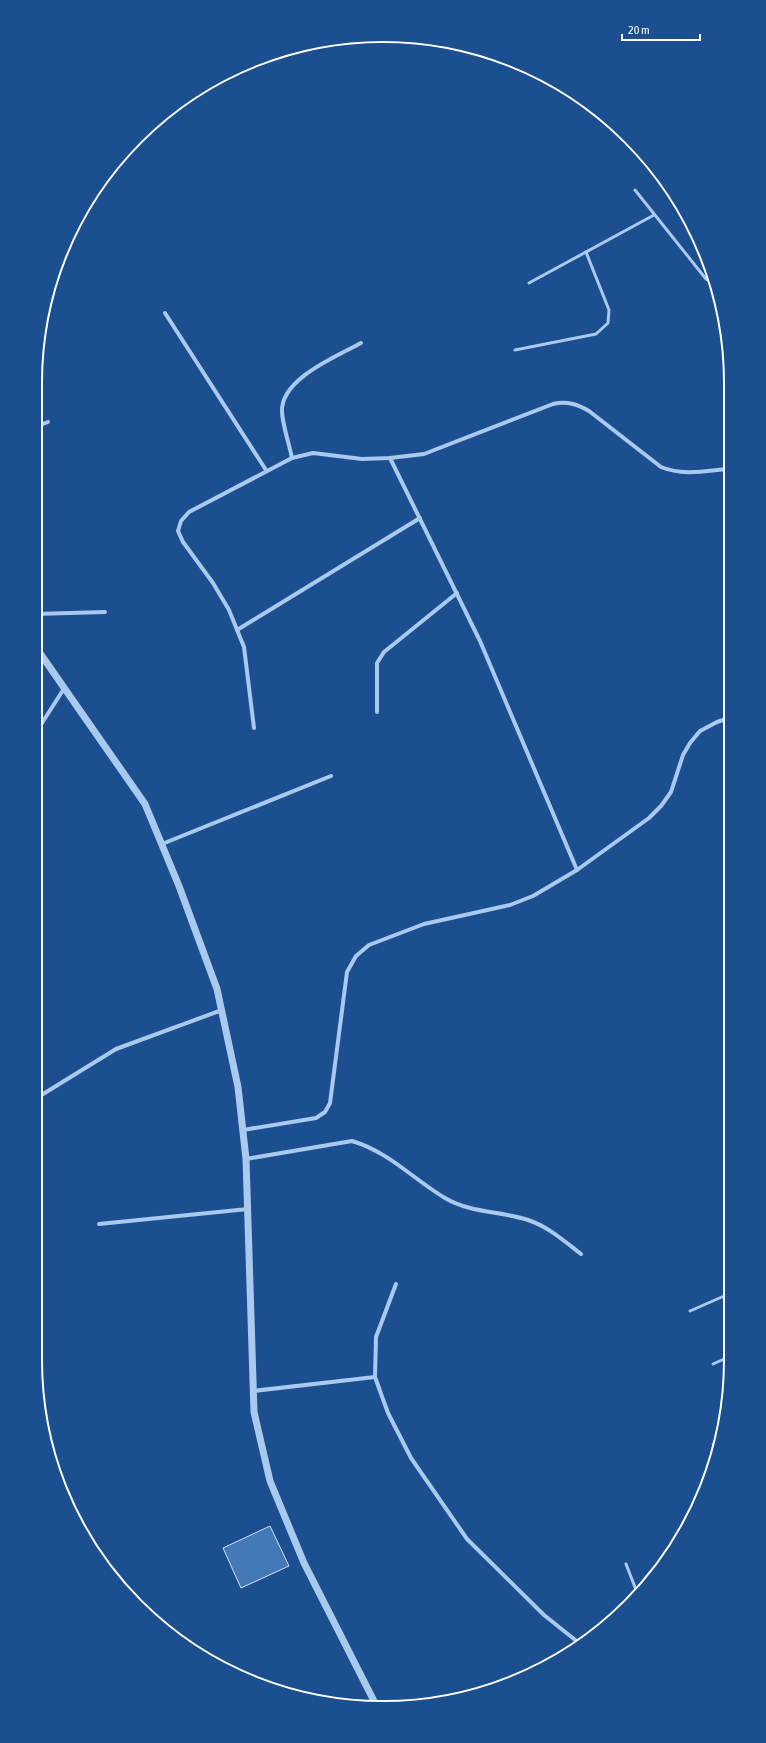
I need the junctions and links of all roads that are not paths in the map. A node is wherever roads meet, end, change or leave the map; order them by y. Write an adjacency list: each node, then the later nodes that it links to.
1 (635, 190): 2 (lane)
2 (654, 215): 3 (lane); 4 (lane)
3 (586, 252): 5 (lane); 8 (lane)
4 (708, 280)
5 (529, 283)
6 (164, 313): 14 (street)
7 (361, 343): 11 (street)
8 (515, 350)
9 (48, 422): 10 (street)
10 (42, 424)
11 (292, 458): 12 (street); 14 (street)
12 (390, 458): 13 (street); 15 (street)
13 (724, 469)
14 (266, 470): 19 (street)
15 (420, 518): 16 (street); 19 (street)
16 (457, 593): 22 (street); 28 (street)
17 (105, 612): 18 (street)
18 (42, 614)
19 (237, 630): 25 (street)
20 (42, 656): 21 (street)
21 (65, 687): 24 (street); 27 (street)
22 (377, 712)
23 (724, 720): 28 (street)
24 (42, 723)
25 (254, 728)
26 (331, 776): 27 (street)
27 (162, 844): 29 (street)
28 (577, 870): 31 (street)
29 (222, 1010): 30 (street); 31 (street)
30 (42, 1095)
31 (243, 1130): 32 (street)
32 (246, 1159): 33 (street); 35 (street)
33 (248, 1209): 34 (street); 42 (street)
34 (99, 1224)
35 (581, 1254)
36 (396, 1284): 41 (street)
37 (724, 1296): 38 (lane)
38 (690, 1311)
39 (724, 1359): 40 (lane)
40 (712, 1364)
41 (375, 1377): 42 (street); 45 (street)
42 (253, 1391): 46 (street)
43 (626, 1564): 44 (lane)
44 (636, 1589)
45 (576, 1641)
46 (374, 1701)

